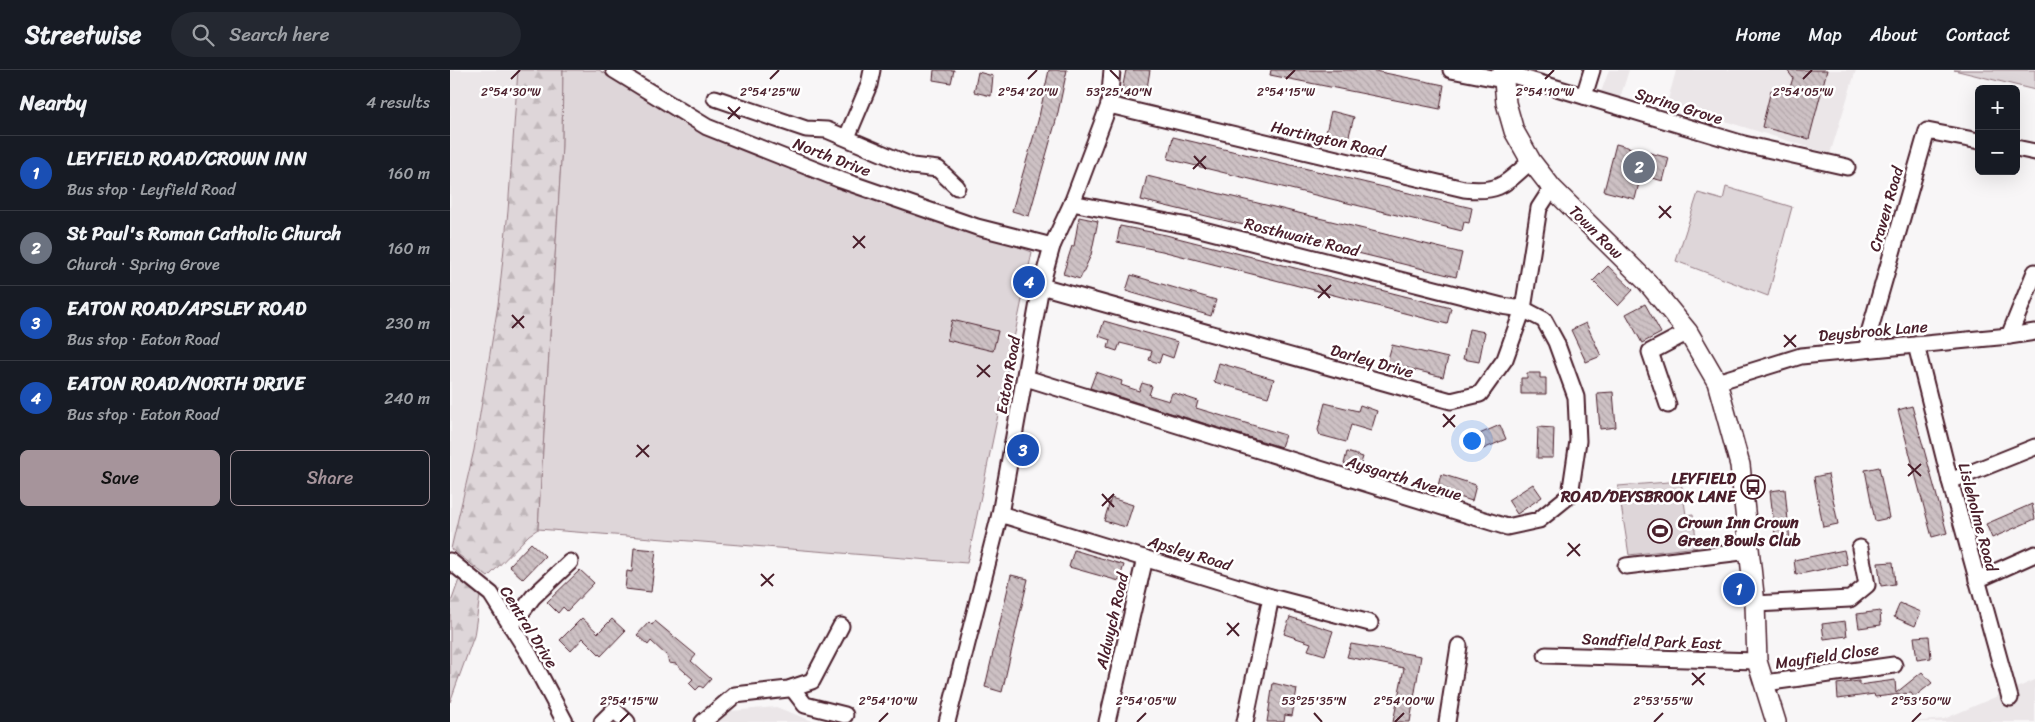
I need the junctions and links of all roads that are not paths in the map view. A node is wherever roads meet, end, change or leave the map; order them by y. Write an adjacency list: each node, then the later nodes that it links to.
1 (614, 70): 19 (street, North Drive)
2 (872, 70): 10 (street)
3 (1112, 70): 9 (street, Eaton Road)
4 (1451, 70): 6 (street, Spring Grove)
5 (1592, 70): 7 (street)
6 (1503, 74): 7 (street, Spring Grove); 14 (street, Town Row)
7 (1584, 96): 15 (street, Spring Grove)
8 (715, 98): 10 (street)
9 (1109, 105): 14 (street, Hartington Road); 18 (street, Eaton Road)
10 (847, 137): 16 (street)
11 (1975, 140): 27 (street, Craven Road)
12 (2020, 149): 13 (street)
13 (2035, 152)
14 (1531, 162): 17 (street, Town Row)
15 (1847, 167)
16 (957, 187)
17 (1552, 188): 22 (street, Darley Drive); 23 (street, Town Row)
18 (1072, 203): 19 (street, Eaton Road); 22 (street, Rosthwaite Road)
19 (1052, 246): 21 (street, Eaton Road)
20 (2035, 272): 25 (street)
21 (1041, 286): 22 (street, Darley Drive); 28 (street, Eaton Road)
22 (1523, 308): 28 (street, Aysgarth Avenue)
23 (1688, 332): 29 (street, Town Row); 30 (street)
24 (2035, 332): 25 (street, Deysbrook Lane)
25 (2009, 336): 26 (street, Deysbrook Lane)
26 (1916, 345): 27 (street, Deysbrook Lane); 32 (street, Lisleholme Road)
27 (1868, 349): 29 (street, Deysbrook Lane)
28 (1026, 378): 33 (street, Eaton Road)
29 (1717, 382): 35 (street, Town Row)
30 (1668, 405)
31 (2035, 448): 32 (street)
32 (1950, 481): 41 (street, Lisleholme Road)
33 (1000, 514): 37 (street, Apsley Road); 59 (street, Eaton Road)
34 (1860, 548): 43 (street)
35 (1750, 551): 40 (street); 43 (street, Town Row)
36 (2035, 554): 41 (street)
37 (1145, 558): 42 (street, Apsley Road); 60 (street, Aldwych Road)
38 (570, 562): 45 (street)
39 (452, 563): 45 (street, Central Drive)
40 (1626, 566)
41 (1977, 580): 53 (street, Lisleholme Road)
42 (1271, 597): 44 (street, Apsley Road); 61 (street)
43 (1755, 604): 49 (street, Town Row)
44 (1370, 623)
45 (511, 626): 55 (street, Central Drive)
46 (841, 626): 52 (street)
47 (1460, 646): 62 (street)
48 (1546, 655): 49 (street, Sandfield Park East)
49 (1757, 661): 51 (street, Town Row)
50 (1894, 665): 51 (street, Mayfield Close)
51 (1765, 683): 63 (street, Town Row)
52 (792, 688): 54 (street); 58 (street)
53 (2010, 698)
54 (845, 715)
55 (563, 721)
56 (602, 722): 57 (street)
57 (627, 722)
58 (703, 722)
59 (947, 722)
60 (1107, 722)
61 (1245, 722)
62 (1447, 722)
63 (1776, 722)

